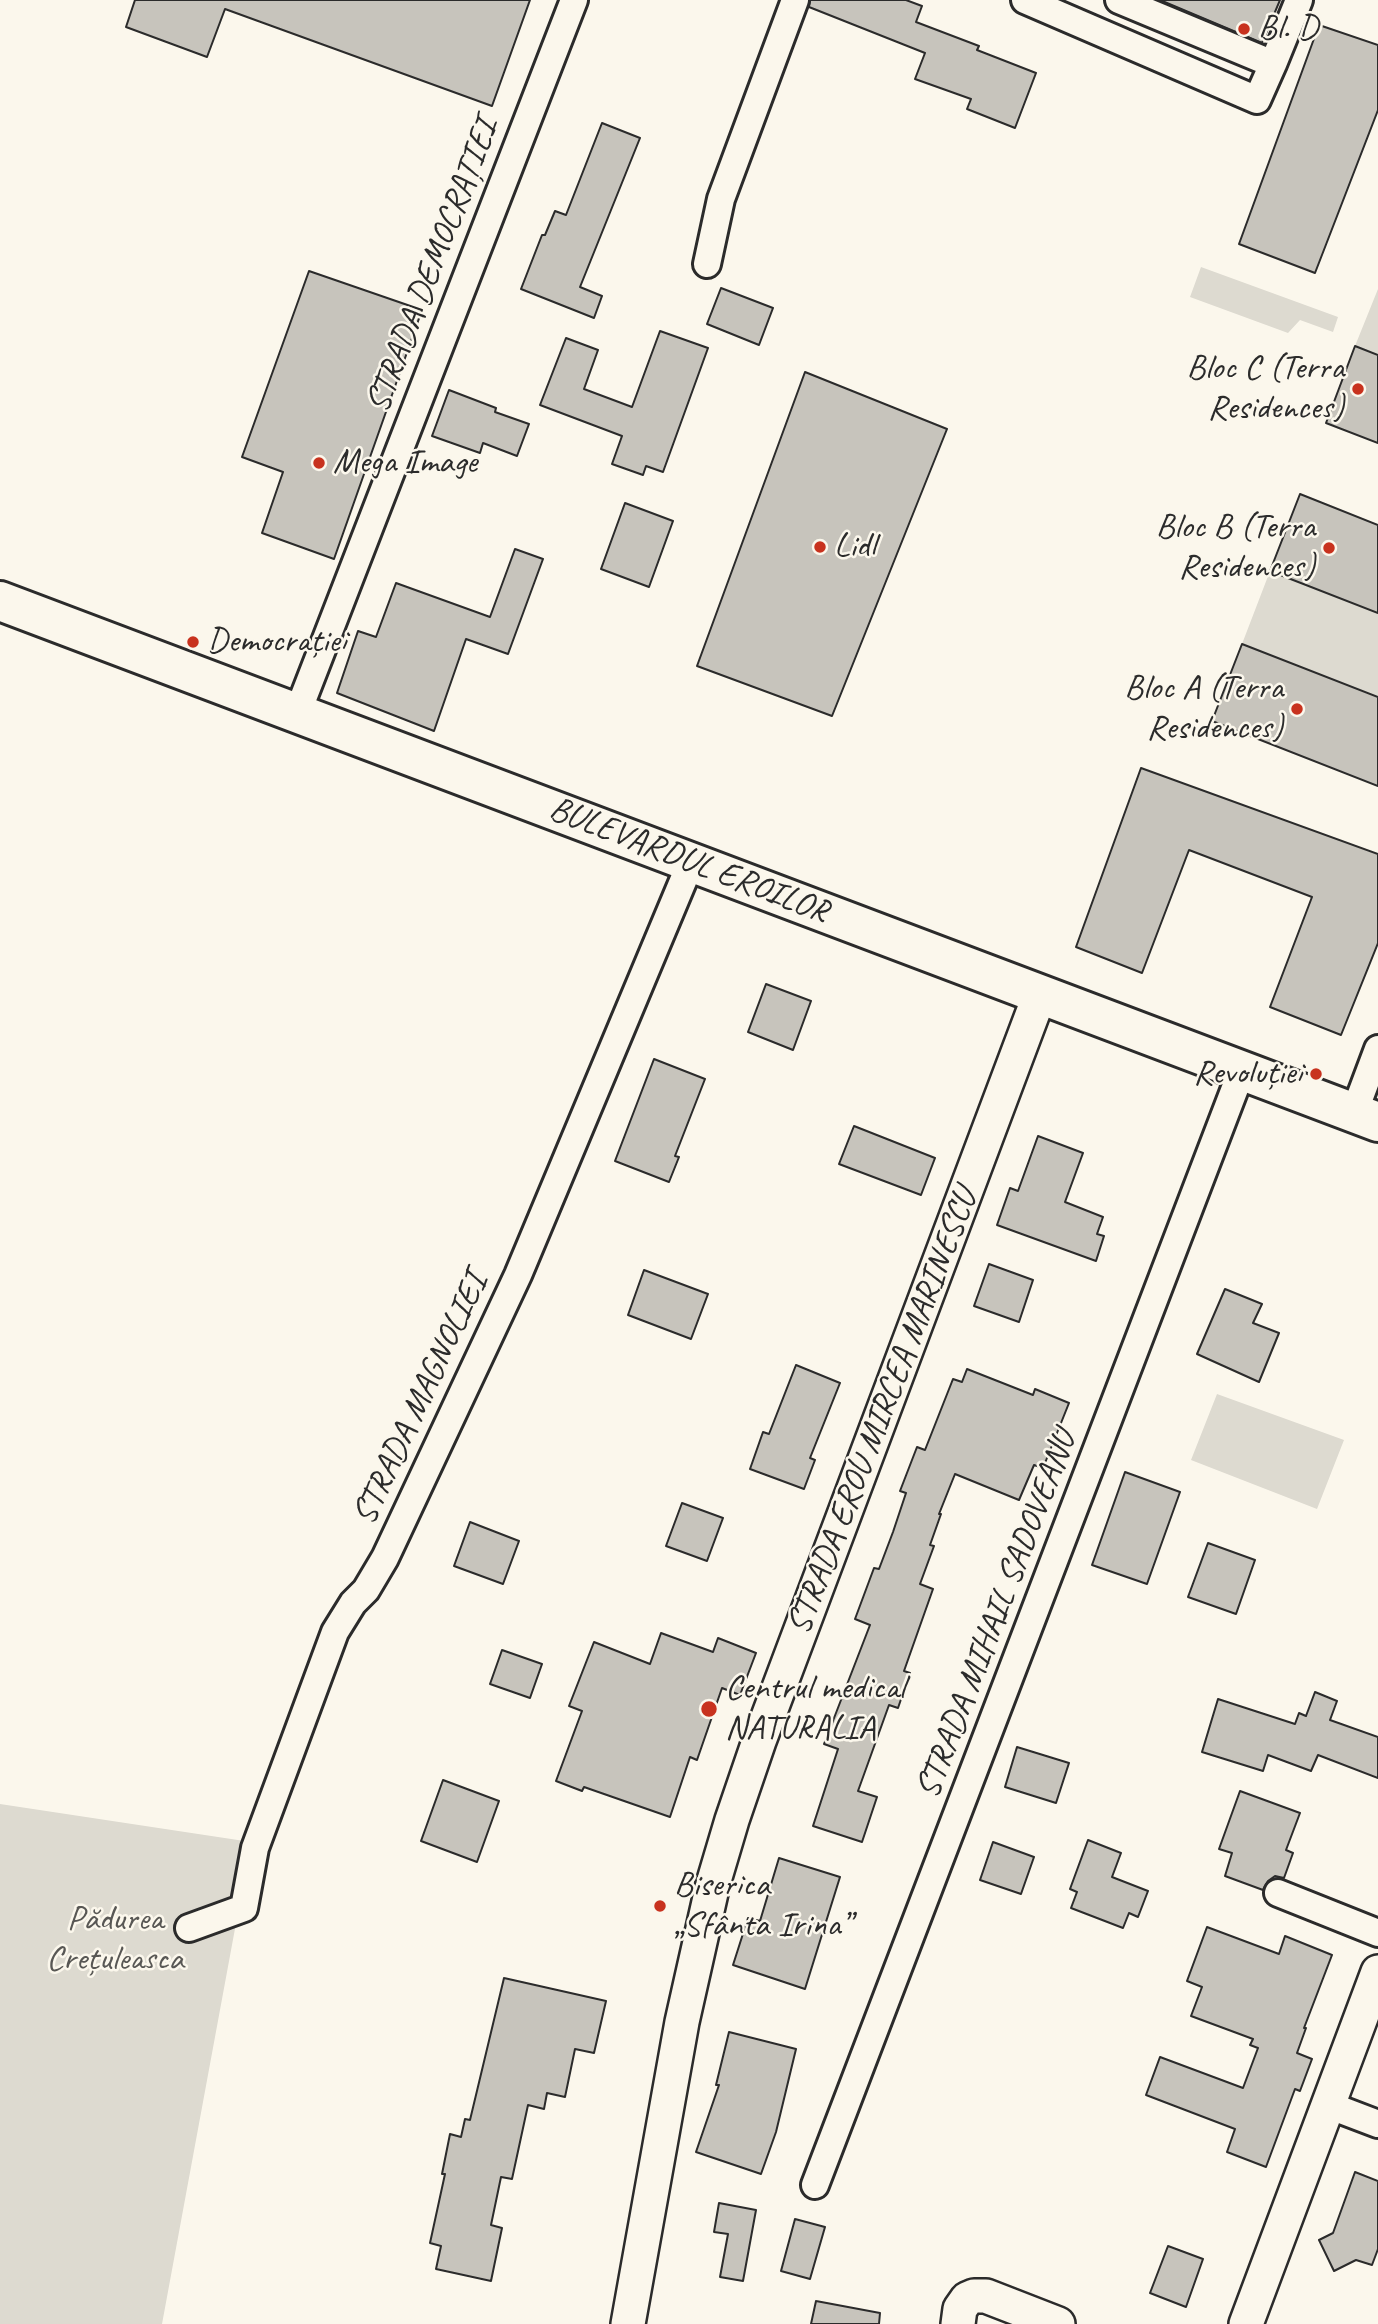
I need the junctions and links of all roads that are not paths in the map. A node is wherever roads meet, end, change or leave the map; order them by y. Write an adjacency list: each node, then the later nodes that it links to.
1 (574, 0): 9 (street, STRADA DEMOCRAȚIEI)
2 (795, 0): 7 (street)
3 (1025, 0): 6 (street)
4 (1119, 0): 6 (street)
5 (1299, 0): 6 (street)
6 (1273, 64)
7 (707, 264)
8 (0, 601): 9 (main road, BULEVARDUL EROILOR)
9 (297, 714): 10 (main road, BULEVARDUL EROILOR)
10 (691, 862): 11 (main road, BULEVARDUL EROILOR); 16 (street, STRADA MAGNOLIEI)
11 (1040, 994): 13 (main road, BULEVARDUL EROILOR); 22 (street, STRADA EROU MIRCEA MARINESCU)
12 (1378, 1049): 14 (street)
13 (1242, 1070): 14 (main road, BULEVARDUL EROILOR); 21 (street, STRADA MIHAIL SADOVEANU)
14 (1366, 1117)
15 (1278, 1893): 17 (street)
16 (189, 1928)
17 (1378, 1933)
18 (1378, 1972): 19 (street)
19 (1328, 2105): 20 (street); 25 (street)
20 (1378, 2124)
21 (815, 2185)
22 (628, 2324)
23 (958, 2324): 24 (street)
24 (1058, 2324)
25 (1246, 2324)

